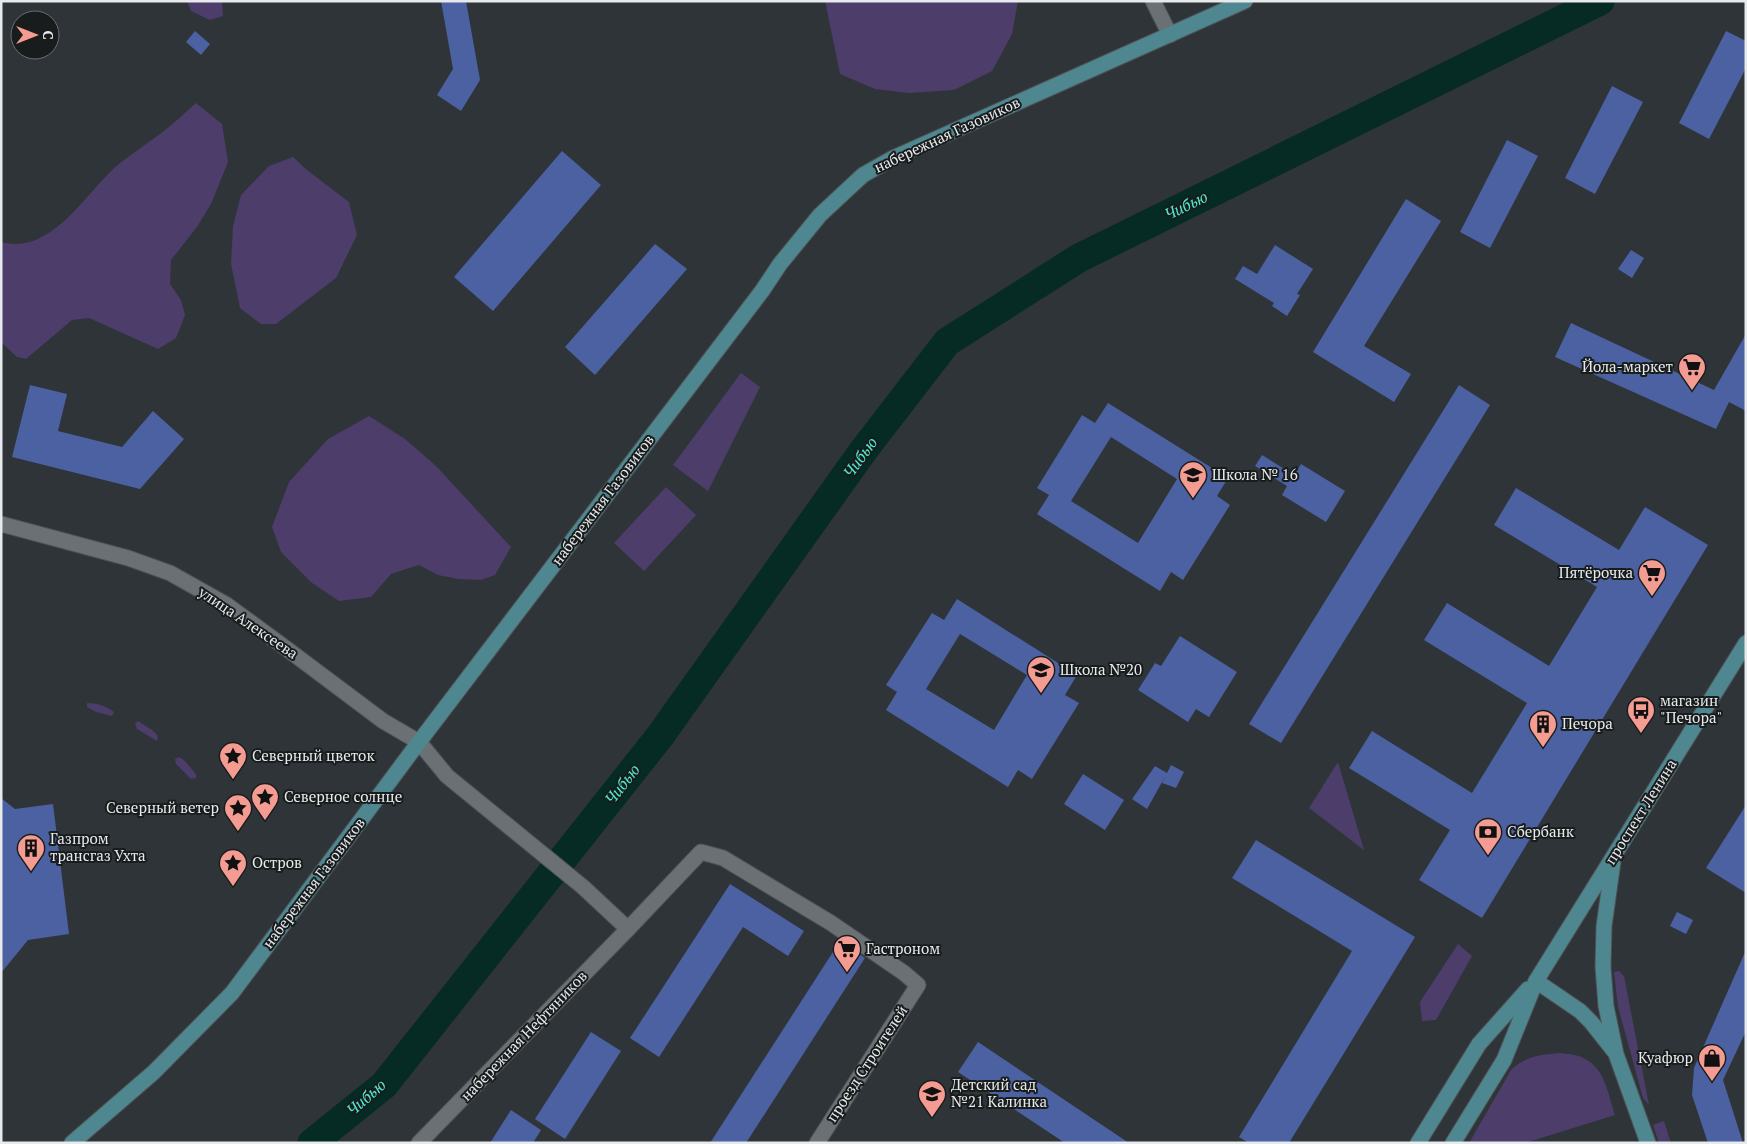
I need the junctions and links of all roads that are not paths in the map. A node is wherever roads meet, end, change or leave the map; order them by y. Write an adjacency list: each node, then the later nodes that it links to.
1 (1153, 1): 3 (street)
2 (1246, 1): 3 (main road, набережная Газовиков)
3 (1170, 35): 6 (main road, набережная Газовиков)
4 (1, 524): 6 (street, улица Алексеева)
5 (1746, 643): 7 (main road, проспект Ленина)
6 (419, 742): 8 (street); 12 (main road, набережная Газовиков)
7 (1614, 855): 9 (main road, проспект Ленина); 11 (main road)
8 (628, 929): 10 (street, набережная Нефтяников); 13 (street, набережная Нефтяников)
9 (1536, 981): 11 (main road); 15 (main road, проспект Ленина); 16 (main road, проспект Ленина)
10 (918, 985): 14 (street, проезд Строителей)
11 (1616, 1054): 17 (main road)
12 (72, 1143)
13 (420, 1143)
14 (817, 1143)
15 (1418, 1143)
16 (1453, 1143)
17 (1648, 1143)

